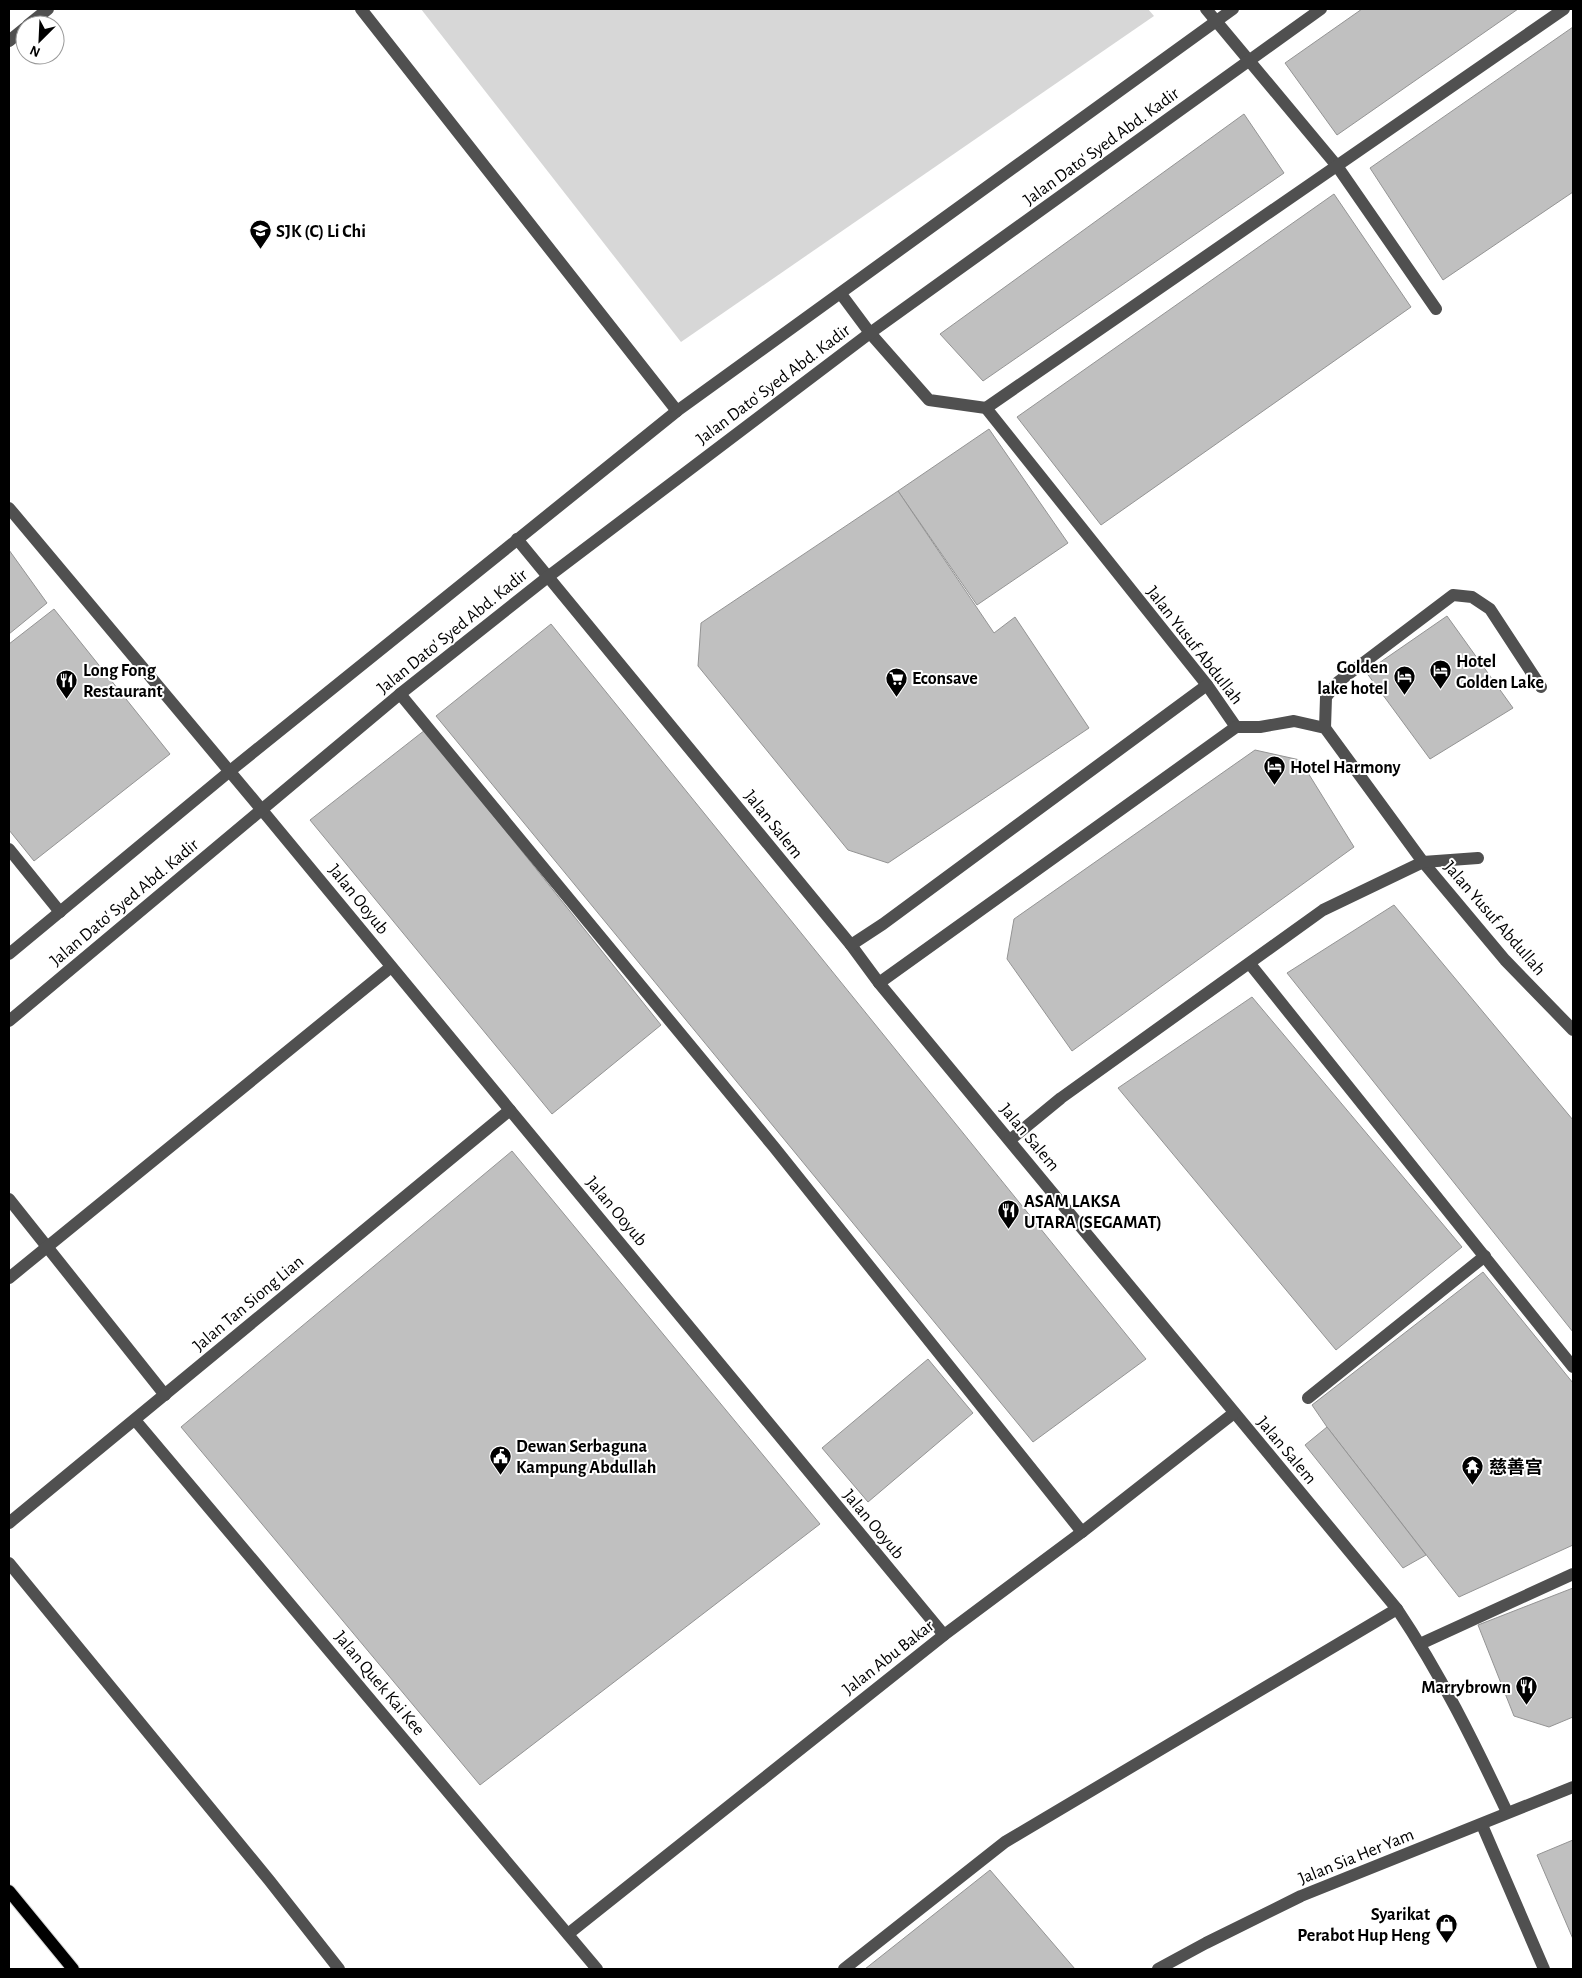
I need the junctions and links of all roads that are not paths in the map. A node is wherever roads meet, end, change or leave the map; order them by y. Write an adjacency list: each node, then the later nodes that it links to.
1 (361, 9): 13 (street)
2 (1206, 9): 6 (street)
3 (1233, 9): 6 (street, Jalan Dato' Syed Abd. Kadir)
4 (1321, 9): 7 (street, Jalan Dato' Syed Abd. Kadir)
5 (1564, 9): 8 (street)
6 (1216, 21): 7 (street); 9 (street, Jalan Dato' Syed Abd. Kadir)
7 (1249, 61): 8 (street); 11 (street, Jalan Dato' Syed Abd. Kadir)
8 (1337, 166): 10 (street); 12 (street)
9 (841, 294): 11 (street); 13 (street, Jalan Dato' Syed Abd. Kadir)
10 (1436, 309)
11 (870, 333): 12 (street); 16 (street, Jalan Dato' Syed Abd. Kadir)
12 (986, 408): 17 (street, Jalan Yusuf Abdullah)
13 (677, 411): 15 (street, Jalan Dato' Syed Abd. Kadir)
14 (9, 508): 22 (street)
15 (517, 539): 16 (street, Jalan Salem); 22 (street, Jalan Dato' Syed Abd. Kadir)
16 (548, 576): 19 (street, Jalan Dato' Syed Abd. Kadir); 28 (street, Jalan Salem)
17 (1207, 685): 20 (street, Jalan Yusuf Abdullah); 28 (street)
18 (1541, 687): 21 (street)
19 (400, 694): 23 (street, Jalan Dato' Syed Abd. Kadir); 47 (street)
20 (1236, 727): 21 (street, Jalan Yusuf Abdullah); 32 (street)
21 (1325, 728): 26 (street, Jalan Yusuf Abdullah)
22 (230, 771): 23 (street); 27 (street, Jalan Dato' Syed Abd. Kadir)
23 (262, 810): 31 (street, Jalan Ooyub); 33 (street, Jalan Dato' Syed Abd. Kadir)
24 (9, 849): 27 (street)
25 (1478, 858): 26 (street)
26 (1423, 862): 30 (street); 34 (street, Jalan Yusuf Abdullah)
27 (60, 912): 29 (street, Jalan Dato' Syed Abd. Kadir)
28 (851, 945): 32 (street, Jalan Salem)
29 (9, 954)
30 (1250, 964): 36 (street); 39 (street)
31 (391, 967): 35 (street, Jalan Ooyub); 38 (street)
32 (879, 984): 36 (street, Jalan Salem)
33 (9, 1021)
34 (1573, 1030)
35 (510, 1110): 42 (street, Jalan Tan Siong Lian); 51 (street, Jalan Ooyub)
36 (1010, 1140): 44 (street, Jalan Salem)
37 (9, 1199): 38 (street)
38 (47, 1247): 40 (street); 42 (street)
39 (1485, 1256): 41 (street); 43 (street)
40 (9, 1278)
41 (1573, 1367)
42 (165, 1395): 45 (street, Jalan Tan Siong Lian)
43 (1308, 1398)
44 (1234, 1413): 47 (street, Jalan Abu Bakar); 50 (street, Jalan Salem)
45 (135, 1420): 46 (street, Jalan Tan Siong Lian); 57 (street, Jalan Quek Kai Kee)
46 (9, 1523)
47 (1082, 1532): 51 (street, Jalan Abu Bakar)
48 (9, 1563): 59 (street)
49 (1573, 1574): 52 (street)
50 (1397, 1609): 52 (street, Jalan Salem); 61 (street)
51 (944, 1635): 57 (street, Jalan Abu Bakar)
52 (1420, 1644): 54 (street, Jalan Salem)
53 (1573, 1787): 54 (street, Jalan Sia Her Yam)
54 (1507, 1812): 55 (street, Jalan Sia Her Yam)
55 (1482, 1825): 62 (street, Jalan Sia Her Yam); 63 (street)
56 (9, 1891): 58 (main road)
57 (568, 1934): 60 (street, Jalan Quek Kai Kee)
58 (73, 1969)
59 (339, 1969)
60 (597, 1969)
61 (844, 1969)
62 (1158, 1969)
63 (1544, 1969)

